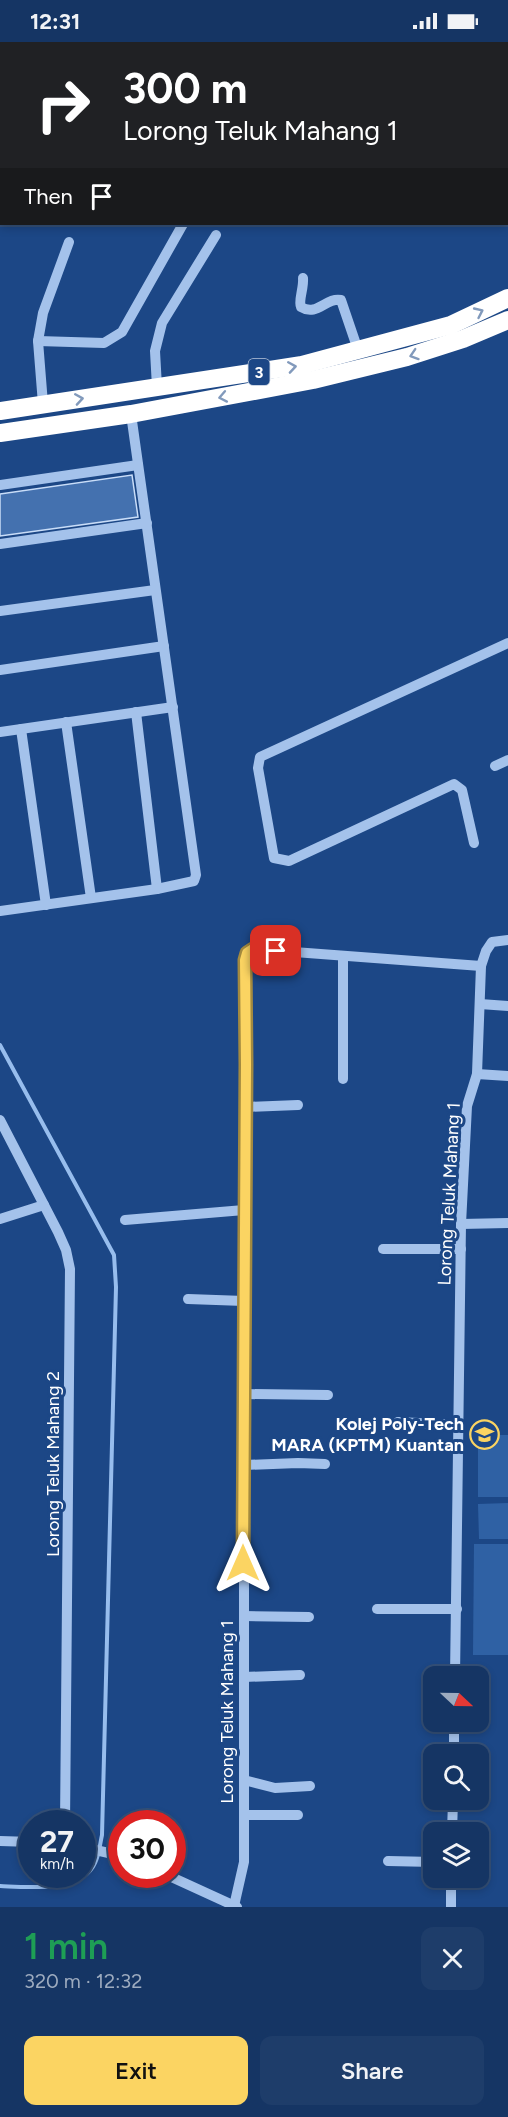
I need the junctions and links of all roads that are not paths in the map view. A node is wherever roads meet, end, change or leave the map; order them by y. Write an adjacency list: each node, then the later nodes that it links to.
1 (182, 225): 7 (street)
2 (216, 235): 9 (street)
3 (69, 242): 7 (street)
4 (303, 278): 8 (street)
5 (508, 298): 8 (highway, 3, one-way to 5)
6 (508, 320): 12 (highway, 3, one-way to 12)
7 (38, 341): 10 (street)
8 (358, 350): 9 (highway, 3, one-way to 8)
9 (158, 387): 10 (highway, 3, one-way to 9)
10 (43, 404): 11 (highway, 3)
11 (0, 411)
12 (131, 414): 13 (highway, 3); 14 (street)
13 (0, 433)
14 (138, 465): 15 (street); 16 (street)
15 (0, 485)
16 (147, 523): 17 (street); 18 (street)
17 (0, 544)
18 (155, 590): 19 (street); 21 (street)
19 (0, 611)
20 (508, 643): 30 (street)
21 (164, 646): 22 (street); 23 (street)
22 (0, 670)
23 (173, 707): 24 (street); 31 (street)
24 (136, 712): 25 (street); 31 (street)
25 (66, 722): 26 (street); 32 (street)
26 (21, 729): 27 (street); 33 (street)
27 (0, 732)
28 (508, 760): 29 (street)
29 (495, 766)
30 (474, 843)
31 (157, 889): 32 (street)
32 (91, 898): 33 (street)
33 (45, 905): 34 (street)
34 (0, 911)
35 (508, 940): 37 (street)
36 (342, 956): 37 (street, Lorong Teluk Mahang 1); 42 (street); 44 (street, Lorong Teluk Mahang 1)
37 (481, 966): 38 (street, Lorong Teluk Mahang 1)
38 (480, 1004): 39 (street); 40 (street, Lorong Teluk Mahang 1)
39 (508, 1006)
40 (477, 1074): 41 (street); 51 (street, Lorong Teluk Mahang 1)
41 (508, 1076)
42 (343, 1079)
43 (298, 1105): 44 (street)
44 (246, 1107): 47 (street, Lorong Teluk Mahang 1)
45 (0, 1120): 46 (street, Lorong Teluk Mahang 2)
46 (44, 1205): 48 (street); 71 (street, Lorong Teluk Mahang 2)
47 (244, 1210): 49 (street); 55 (street, Lorong Teluk Mahang 1)
48 (0, 1219)
49 (125, 1220)
50 (508, 1223): 51 (street)
51 (461, 1224): 53 (street, Lorong Teluk Mahang 1)
52 (384, 1249): 53 (street)
53 (461, 1250): 59 (street, Lorong Teluk Mahang 1)
54 (188, 1299): 55 (street)
55 (244, 1300): 56 (street, Lorong Teluk Mahang 1)
56 (244, 1394): 57 (street); 61 (street, Lorong Teluk Mahang 1)
57 (328, 1395)
58 (398, 1422): 59 (street)
59 (459, 1425): 63 (street, Lorong Teluk Mahang 1)
60 (326, 1464): 61 (street)
61 (244, 1465): 64 (street, Lorong Teluk Mahang 1)
62 (377, 1609): 63 (street)
63 (457, 1609): 66 (street, Lorong Teluk Mahang 1)
64 (244, 1616): 65 (street); 68 (street, Lorong Teluk Mahang 1)
65 (309, 1617)
66 (455, 1666)
67 (300, 1675): 68 (street)
68 (244, 1677): 69 (street, Lorong Teluk Mahang 1)
69 (244, 1780): 70 (street); 72 (street, Lorong Teluk Mahang 1)
70 (310, 1786)
71 (65, 1810)
72 (244, 1815): 73 (street); 80 (street, Lorong Teluk Mahang 1)
73 (298, 1815)
74 (0, 1840): 75 (street)
75 (18, 1841)
76 (388, 1861): 77 (street)
77 (423, 1862)
78 (186, 1884): 80 (street)
79 (451, 1888): 81 (street)
80 (236, 1906)
81 (451, 1907)

